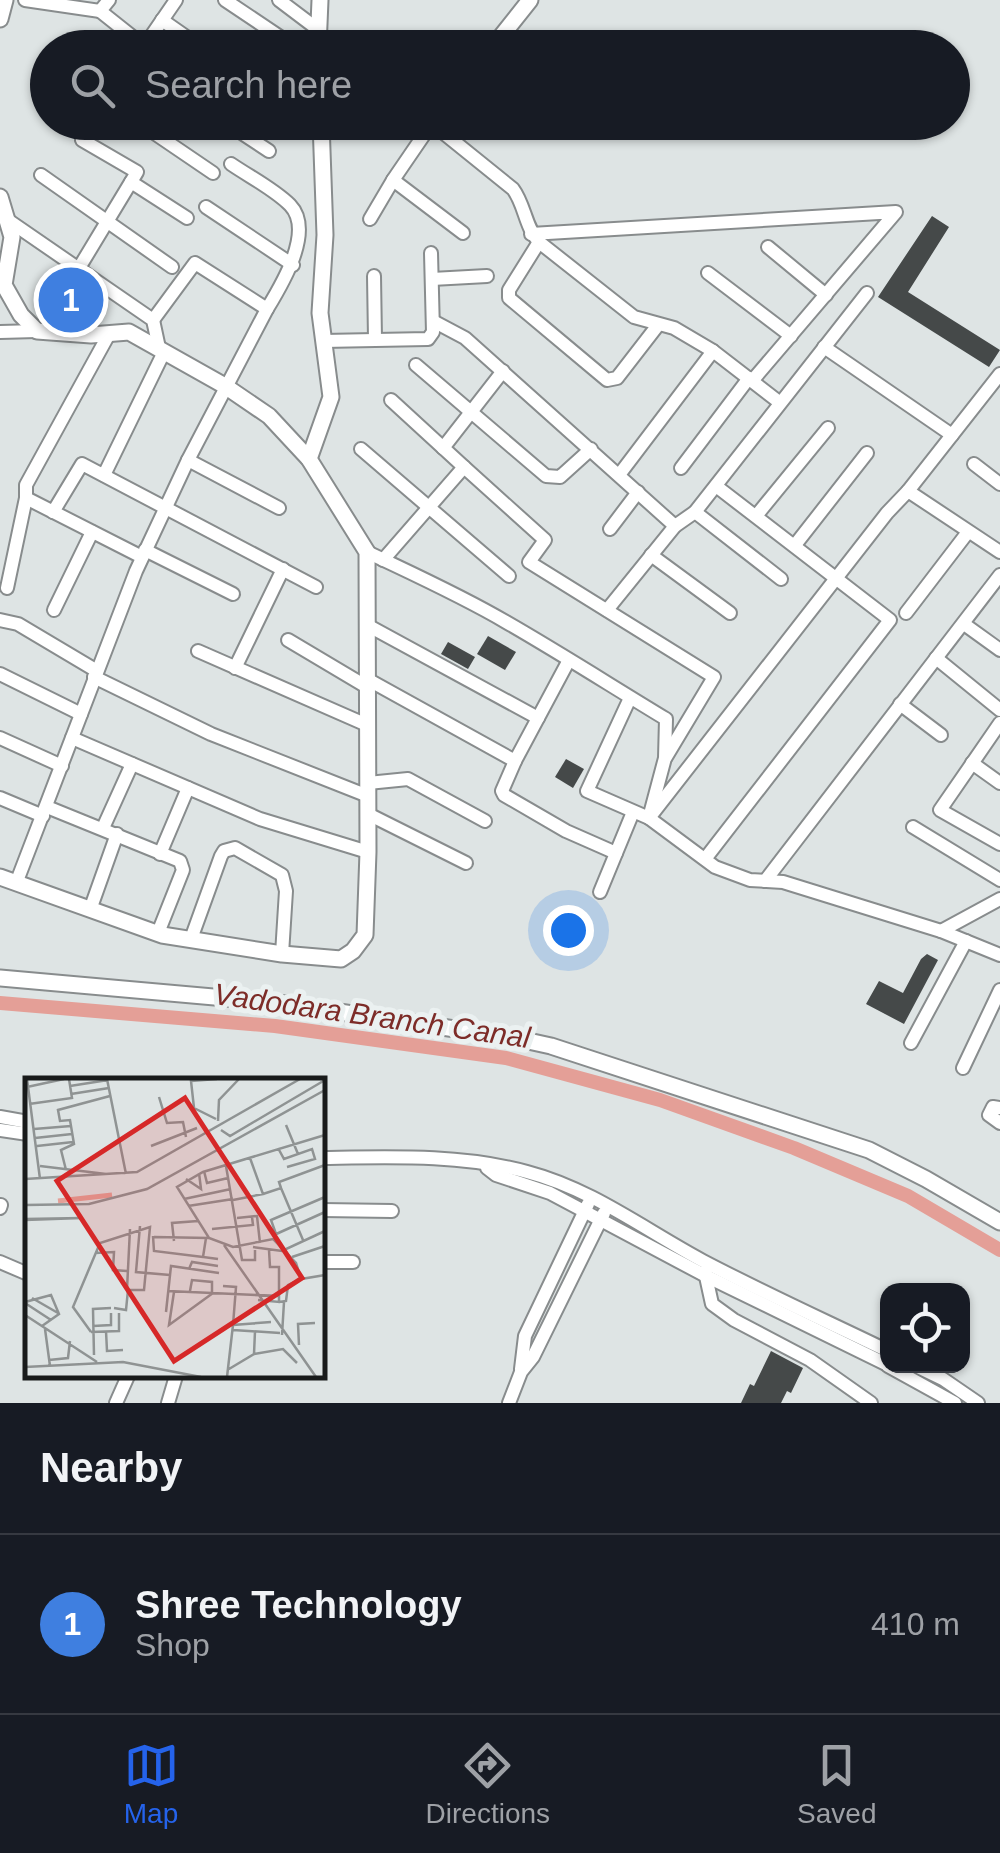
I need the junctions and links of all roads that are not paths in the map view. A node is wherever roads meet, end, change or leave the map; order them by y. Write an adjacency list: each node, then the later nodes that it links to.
1 (5, 0): 9 (street)
2 (24, 0): 8 (street)
3 (225, 0): 14 (street)
4 (278, 0): 15 (street)
5 (320, 0): 16 (street)
6 (530, 0): 17 (street)
7 (173, 1): 10 (street)
8 (104, 5): 11 (street)
9 (0, 19)
10 (162, 20): 12 (street); 13 (street)
11 (128, 30)
12 (155, 30)
13 (176, 30)
14 (270, 30)
15 (305, 30)
16 (317, 30)
17 (506, 30)
18 (82, 140): 29 (street)
19 (164, 140): 26 (street)
20 (253, 140): 24 (street)
21 (322, 140): 59 (street)
22 (420, 140): 28 (street)
23 (452, 140): 37 (street)
24 (269, 151)
25 (231, 164): 41 (street)
26 (212, 173)
27 (41, 174): 35 (street)
28 (394, 180): 34 (street); 36 (street)
29 (131, 182): 33 (street); 35 (street)
30 (0, 197): 32 (street)
31 (206, 206): 41 (street)
32 (4, 217): 40 (street); 43 (street)
33 (187, 218)
34 (370, 219)
35 (106, 224): 42 (street); 43 (street)
36 (463, 233)
37 (535, 238): 49 (street); 53 (street); 53 (street)
38 (768, 247): 49 (street)
39 (431, 253): 47 (street)
40 (4, 259): 54 (street)
41 (293, 265): 50 (street)
42 (172, 267)
43 (79, 268): 51 (street)
44 (708, 274): 57 (street)
45 (374, 276): 58 (street)
46 (488, 276): 47 (street)
47 (432, 279): 52 (street)
48 (867, 293): 60 (street)
49 (826, 295): 57 (street)
50 (267, 309): 51 (street); 67 (street)
51 (154, 320): 61 (street)
52 (433, 321): 58 (street); 64 (street)
53 (658, 325): 62 (street)
54 (37, 331): 55 (street); 56 (street)
55 (0, 332)
56 (109, 334): 61 (street); 88 (street)
57 (790, 336): 66 (street)
58 (375, 339): 59 (street)
59 (323, 341): 77 (street)
60 (824, 347): 69 (street); 72 (street)
61 (161, 350): 67 (street); 82 (street)
62 (713, 351): 66 (street); 83 (street)
63 (416, 364): 70 (street)
64 (503, 371): 70 (street); 75 (street)
65 (1000, 374): 72 (street)
66 (751, 380): 69 (street); 81 (street)
67 (225, 386): 77 (street); 78 (street)
68 (390, 400): 74 (street)
69 (780, 402): 85 (street)
70 (472, 411): 74 (street); 75 (street)
71 (828, 428): 94 (street)
72 (952, 436): 86 (street)
73 (361, 448): 90 (street)
74 (443, 448): 80 (street)
75 (591, 450): 83 (street)
76 (867, 453): 99 (street)
77 (309, 459): 100 (street)
78 (188, 460): 89 (street); 91 (street)
79 (974, 464): 84 (street)
80 (464, 467): 90 (street); 114 (street)
81 (682, 468)
82 (104, 475): 89 (street); 92 (street)
83 (618, 475): 87 (street)
84 (1000, 484)
85 (716, 486): 93 (street); 94 (street)
86 (908, 491): 98 (street); 107 (street)
87 (638, 492): 95 (street); 96 (street)
88 (26, 498): 92 (street); 111 (street)
89 (165, 506): 102 (street); 105 (street)
90 (429, 507): 104 (street); 106 (street)
91 (280, 508)
92 (54, 512): 97 (street)
93 (695, 512): 95 (street); 108 (street)
94 (756, 516): 99 (street)
95 (674, 526): 103 (street)
96 (610, 529)
97 (92, 532): 102 (street); 113 (street)
98 (968, 532): 101 (street); 115 (street)
99 (795, 545): 107 (street)
100 (367, 552): 104 (street); 119 (street)
101 (1000, 553)
102 (143, 554): 112 (street); 127 (street)
103 (651, 555): 114 (street); 116 (street)
104 (383, 560): 124 (street)
105 (283, 569): 110 (street); 125 (street)
106 (508, 576)
107 (838, 578): 151 (street); 160 (street)
108 (781, 579)
109 (998, 583): 118 (street)
110 (316, 587)
111 (7, 588)
112 (233, 594)
113 (54, 610)
114 (607, 610): 139 (street)
115 (906, 613)
116 (730, 614)
117 (0, 620): 127 (street)
118 (964, 624): 121 (street); 123 (street)
119 (367, 625): 128 (street); 133 (street)
120 (288, 640): 128 (street)
121 (1000, 650)
122 (198, 651): 125 (street)
123 (936, 658): 130 (street); 131 (street)
124 (569, 660): 129 (street); 133 (street)
125 (235, 668): 135 (street)
126 (0, 674): 132 (street)
127 (96, 674): 132 (street); 146 (street)
128 (367, 683): 135 (street); 140 (street)
129 (630, 698): 139 (street); 149 (street)
130 (900, 704): 136 (street); 164 (street)
131 (1000, 710)
132 (81, 714): 138 (street)
133 (538, 718): 140 (street)
134 (1000, 724): 141 (street)
135 (367, 726): 146 (street)
136 (941, 736)
137 (0, 738): 143 (street)
138 (72, 738): 142 (street); 143 (street)
139 (665, 758): 151 (street)
140 (515, 761): 158 (street)
141 (972, 763): 144 (street); 156 (street)
142 (132, 764): 145 (street); 153 (street)
143 (62, 766): 148 (street)
144 (1000, 783)
145 (188, 788): 157 (street); 159 (street)
146 (368, 790): 150 (street); 152 (street)
147 (0, 798): 148 (street)
148 (45, 812): 153 (street); 165 (street)
149 (634, 812): 151 (street); 158 (street)
150 (368, 814): 157 (street); 161 (street)
151 (648, 818): 160 (street)
152 (485, 822)
153 (103, 828): 155 (street)
154 (914, 828): 163 (street)
155 (117, 834): 159 (street); 168 (street)
156 (1000, 844)
157 (368, 852): 173 (street)
158 (616, 853): 166 (street)
159 (160, 854): 170 (street)
160 (705, 859): 164 (street)
161 (466, 862)
162 (0, 876): 165 (street)
163 (1000, 880)
164 (765, 881): 169 (street)
165 (17, 882): 168 (street)
166 (600, 892)
167 (1000, 899): 169 (street)
168 (90, 910): 170 (street)
169 (941, 931): 172 (street)
170 (158, 934): 171 (street)
171 (191, 939): 173 (street); 173 (street)
172 (966, 941): 174 (street); 177 (street)
173 (282, 954)
174 (1000, 956)
175 (0, 978): 193 (street)
176 (1000, 990): 178 (street)
177 (911, 1043)
178 (964, 1068)
179 (1000, 1108): 182 (street)
180 (0, 1117): 181 (street)
181 (25, 1121)
182 (1000, 1123)
183 (0, 1130): 184 (street)
184 (25, 1134)
185 (325, 1158): 186 (street)
186 (481, 1164): 187 (street); 190 (street)
187 (592, 1196): 188 (street); 190 (street)
188 (608, 1206): 192 (street); 194 (street)
189 (325, 1210): 191 (street)
190 (584, 1210): 192 (street); 202 (street)
191 (392, 1211)
192 (600, 1220): 199 (street); 202 (street)
193 (1000, 1222)
194 (702, 1260): 199 (street); 200 (street)
195 (0, 1262): 198 (street)
196 (325, 1262): 197 (street)
197 (354, 1262)
198 (25, 1273)
199 (706, 1276): 201 (street); 210 (street)
200 (880, 1347)
201 (880, 1361)
202 (521, 1372): 209 (street)
203 (902, 1373): 211 (street)
204 (931, 1373): 212 (street)
205 (127, 1378): 207 (street)
206 (175, 1378): 208 (street)
207 (116, 1403)
208 (168, 1403)
209 (510, 1403)
210 (870, 1403)
211 (955, 1403)
212 (978, 1403)

